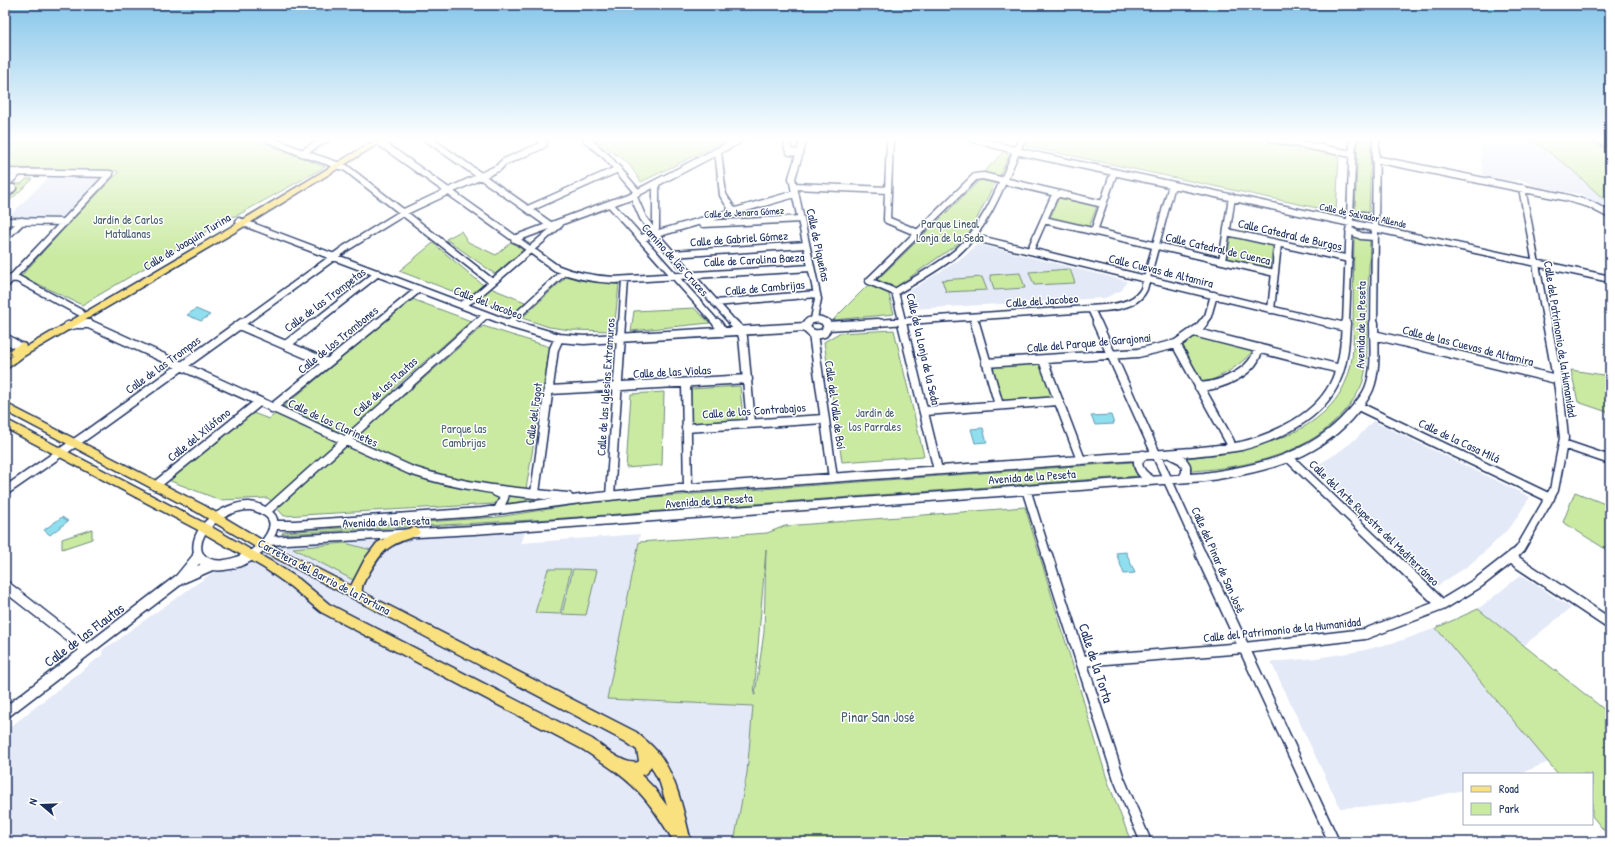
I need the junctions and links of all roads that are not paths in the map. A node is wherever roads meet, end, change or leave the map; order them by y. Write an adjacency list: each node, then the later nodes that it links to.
1 (107, 179): 44 (street)
2 (315, 179): 45 (main road, Calle de Joaquín Turina)
3 (360, 179): 36 (street)
4 (430, 179): 27 (street, Calle de Carolina Baeza)
5 (474, 179): 27 (street, Calle de las Trompas)
6 (484, 179): 35 (street)
7 (597, 179): 35 (street)
8 (625, 179): 28 (street, Camino de las Cruces)
9 (664, 179): 21 (street)
10 (722, 179): 37 (street)
11 (793, 179): 23 (street, Calle de Piqueñas)
12 (888, 179): 26 (street)
13 (973, 179): 53 (street)
14 (993, 179): 20 (street)
15 (1112, 179): 34 (street)
16 (1143, 179): 22 (street, Calle de Salvador Allende)
17 (1351, 179): 46 (street, Avenida de la Peseta)
18 (1376, 179): 49 (street, Avenida de la Peseta)
19 (1474, 179): 25 (street)
20 (1002, 181): 30 (street); 54 (street, Calle de la Lonja de la Seda)
21 (656, 183): 28 (street); 51 (street, Camino de las Cruces)
22 (1172, 185): 32 (street, Calle de Salvador Allende); 60 (street, Calle del Jacobeo)
23 (794, 186): 26 (street); 29 (street, Calle de Piqueñas)
24 (5, 188): 31 (street)
25 (1522, 188): 38 (street); 67 (street, Calle del Patrimonio de la Humanidad)
26 (888, 190): 53 (street)
27 (447, 191): 36 (street, Calle de las Trompas); 57 (street, Calle de Carolina Baeza)
28 (636, 194): 33 (street); 51 (street, Camino de las Cruces)
29 (795, 194): 37 (street); 39 (street, Calle de Piqueñas)
30 (1058, 194): 34 (street); 41 (street)
31 (5, 196)
32 (1232, 197): 46 (street, Calle de Salvador Allende); 52 (street)
33 (610, 204): 40 (street); 56 (street, Camino de las Cruces)
34 (1103, 204): 50 (street)
35 (528, 209): 47 (street)
36 (404, 212): 64 (street, Calle de las Trompas); 78 (street)
37 (734, 212): 48 (street)
38 (1610, 215)
39 (801, 219): 48 (street, Calle de Jenara Gómez); 58 (street, Calle de Piqueñas)
40 (563, 220): 47 (street); 61 (street)
41 (1044, 220): 50 (street, Calle Catedral de Cuenca); 62 (street)
42 (5, 221): 43 (street)
43 (22, 221): 44 (street); 55 (street)
44 (65, 222): 74 (street)
45 (241, 222): 64 (street, Calle del Jacobeo); 88 (main road, Calle de Joaquín Turina); 89 (main road, Calle de Joaquín Turina)
46 (1349, 222): 49 (street, Calle de Salvador Allende); 49 (street); 49 (street); 65 (street, Avenida de la Peseta)
47 (550, 225): 57 (street)
48 (688, 225): 51 (street)
49 (1375, 229): 67 (street, Calle de Salvador Allende); 105 (street, Avenida de la Peseta)
50 (1094, 231): 60 (street, Calle Catedral de Cuenca)
51 (654, 232): 56 (street); 63 (street, Camino de las Cruces)
52 (1227, 232): 59 (street, Calle Catedral de Burgos); 66 (street)
53 (918, 233): 81 (street)
54 (972, 237): 62 (street, Calle Cuevas de Altamira); 81 (street, Calle de la Lonja de la Seda)
55 (5, 238)
56 (642, 238): 73 (street, Camino de las Cruces)
57 (514, 239): 61 (street, Calle de Carolina Baeza)
58 (806, 244): 63 (street, Calle de Gabriel Gómez); 68 (street, Calle de Piqueñas)
59 (1278, 244): 65 (street, Calle Catedral de Burgos); 70 (street)
60 (1156, 245): 66 (street, Calle Catedral de Cuenca); 75 (street, Calle del Jacobeo)
61 (529, 250): 69 (street, Calle de Carolina Baeza); 78 (street)
62 (1030, 251): 75 (street, Calle Cuevas de Altamira)
63 (672, 254): 72 (street, Camino de las Cruces)
64 (334, 256): 71 (street, Calle del Jacobeo); 97 (street, Calle de las Trompas)
65 (1349, 259): 100 (street, Avenida de la Peseta)
66 (1222, 261): 70 (street, Calle Catedral de Cuenca)
67 (1536, 264): 76 (street, Calle de Salvador Allende); 121 (street, Calle del Patrimonio de la Humanidad)
68 (811, 268): 72 (street, Calle de Carolina Baeza); 82 (street, Calle de Piqueñas)
69 (564, 272): 77 (street, Calle de Carolina Baeza); 94 (street)
70 (1275, 273): 87 (street)
71 (378, 274): 80 (street, Calle del Jacobeo); 109 (street, Calle de las Trompetas)
72 (692, 275): 73 (street, Calle de Carolina Baeza); 84 (street, Camino de las Cruces)
73 (674, 276): 77 (street, Calle de Carolina Baeza); 102 (street, Camino de las Cruces)
74 (8, 278): 79 (street); 89 (street)
75 (1146, 279): 83 (street, Calle Cuevas de Altamira); 86 (street, Calle del Jacobeo)
76 (1610, 279)
77 (625, 280): 108 (street, Calle de las Iglesias Extramuros)
78 (492, 282): 85 (street)
79 (5, 285)
80 (419, 289): 85 (street, Calle del Jacobeo); 116 (street, Calle de los Trombones)
81 (895, 292): 93 (street, Calle de la Lonja de la Seda)
82 (817, 294): 84 (street, Calle de Cambrijas); 92 (street, Calle de Piqueñas)
83 (1214, 296): 87 (street, Calle Cuevas de Altamira); 103 (street, Calle del Parque de Garajonai)
84 (715, 303): 101 (street, Camino de las Cruces)
85 (461, 305): 90 (street, Calle del Jacobeo)
86 (1091, 309): 91 (street, Calle del Jacobeo); 114 (street, Calle del Pinar de San José)
87 (1271, 310): 100 (street, Calle Cuevas de Altamira)
88 (92, 312): 95 (street); 96 (main road, Calle de Joaquín Turina)
89 (81, 313): 111 (main road, Calle de Joaquín Turina)
90 (486, 315): 94 (street, Calle del Jacobeo); 138 (street, Calle de las Flautas)
91 (973, 316): 93 (street, Calle del Jacobeo); 117 (street)
92 (814, 319): 98 (street); 99 (street)
93 (902, 321): 98 (street, Calle del Jacobeo); 133 (street, Calle de la Lonja de la Seda)
94 (509, 323): 107 (street, Calle del Jacobeo)
95 (89, 324): 96 (street, Calle de los Clarinetes); 119 (street, Calle de los Clarinetes)
96 (68, 326): 118 (main road, Calle de Joaquín Turina)
97 (239, 326): 109 (street); 119 (street, Calle de las Trompas)
98 (828, 326): 104 (street)
99 (805, 327): 101 (street, Calle del Jacobeo); 104 (street)
100 (1345, 328): 120 (street, Avenida de la Peseta)
101 (741, 331): 102 (street, Calle del Jacobeo); 122 (street)
102 (722, 332): 108 (street, Calle del Jacobeo)
103 (1194, 332): 110 (street, Calle del Parque de Garajonai); 112 (street)
104 (813, 334): 134 (street, Calle del Valle de Boí)
105 (1374, 335): 121 (street, Calle de las Cuevas de Altamira); 130 (street, Avenida de la Peseta)
106 (5, 338): 111 (street)
107 (559, 338): 108 (street, Calle del Jacobeo); 126 (street, Calle del Fagot)
108 (621, 338): 124 (street, Calle de las Iglesias Extramuros)
109 (286, 344): 116 (street)
110 (1176, 344): 114 (street, Calle del Parque de Garajonai); 125 (street)
111 (20, 347): 113 (main road, Calle de Joaquín Turina)
112 (1258, 348): 120 (street); 125 (street)
113 (5, 356)
114 (1112, 356): 115 (street, Calle del Parque de Garajonai); 143 (street, Calle del Pinar de San José)
115 (1042, 360): 117 (street, Calle del Parque de Garajonai); 127 (street)
116 (327, 363): 132 (street, Calle de los Trombones)
117 (986, 363): 129 (street)
118 (5, 367)
119 (182, 367): 128 (street, Calle de los Clarinetes); 139 (street, Calle de las Trompas)
120 (1340, 369): 141 (street, Avenida de la Peseta)
121 (1556, 379): 140 (street, Calle del Patrimonio de la Humanidad)
122 (748, 380): 123 (street, Calle de las Violas); 136 (street)
123 (686, 384): 124 (street, Calle de las Violas); 137 (street)
124 (617, 387): 126 (street, Calle de las Violas); 160 (street, Calle de las Iglesias Extramuros)
125 (1199, 387): 141 (street)
126 (550, 390): 159 (street, Calle del Fagot)
127 (1058, 401): 129 (street); 147 (street)
128 (259, 402): 132 (street, Calle de los Clarinetes); 154 (street, Calle del Xilófono)
129 (999, 405): 133 (street)
130 (1358, 406): 146 (street, Avenida de la Peseta); 161 (street, Calle de la Casa Milá)
131 (5, 407): 139 (main road, Carretera del Barrio de la Fortuna)
132 (272, 408): 138 (street, Calle de los Clarinetes)
133 (925, 410): 149 (street, Calle de la Lonja de la Seda)
134 (824, 419): 136 (street, Calle de los Contrabajos); 150 (street, Calle del Valle de Boí)
135 (5, 423): 142 (main road, Carretera del Barrio de la Fortuna)
136 (751, 423): 137 (street, Calle de los Contrabajos)
137 (686, 428): 155 (street)
138 (344, 441): 156 (street, Calle de los Clarinetes); 164 (street, Calle de las Flautas)
139 (74, 444): 142 (street, Calle de las Trompas); 154 (main road, Carretera del Barrio de la Fortuna)
140 (1563, 444): 148 (street); 161 (street, Calle del Patrimonio de la Humanidad)
141 (1231, 447): 144 (street, Avenida de la Peseta)
142 (62, 452): 158 (street, Calle de las Trompas); 167 (main road, Carretera del Barrio de la Fortuna)
143 (1156, 454): 144 (street, Avenida de la Peseta); 145 (street, Avenida de la Peseta); 152 (street, Calle del Pinar de San José)
144 (1169, 454): 151 (street)
145 (1143, 455): 147 (street, Avenida de la Peseta); 153 (street)
146 (1288, 458): 151 (street, Avenida de la Peseta); 177 (street, Calle del Arte Rupestre del Mediterráneo)
147 (1081, 460): 149 (street, Avenida de la Peseta)
148 (1610, 460)
149 (938, 470): 150 (street, Avenida de la Peseta)
150 (833, 478): 155 (street, Avenida de la Peseta)
151 (1183, 478): 152 (street, Avenida de la Peseta)
152 (1168, 479): 153 (street, Avenida de la Peseta); 179 (street, Calle del Pinar de San José)
153 (1152, 480): 157 (street, Avenida de la Peseta)
154 (155, 486): 165 (main road, Carretera del Barrio de la Fortuna)
155 (688, 489): 160 (street, Avenida de la Peseta)
156 (489, 490): 159 (street, Calle de los Clarinetes); 163 (street)
157 (1026, 490): 168 (street, Avenida de la Peseta); 181 (street, Calle de la Torta)
158 (5, 491)
159 (535, 493): 162 (street, Calle de los Clarinetes)
160 (610, 496): 162 (street, Avenida de la Peseta)
161 (1550, 498): 172 (street, Calle del Patrimonio de la Humanidad)
162 (580, 499): 163 (street, Avenida de la Peseta)
163 (498, 510): 166 (street, Avenida de la Peseta)
164 (267, 511): 165 (street); 166 (street)
165 (216, 518): 167 (street); 169 (main road, Carretera del Barrio de la Fortuna)
166 (274, 525): 169 (street)
167 (204, 528): 170 (main road, Carretera del Barrio de la Fortuna); 171 (street)
168 (414, 532): 169 (street, Avenida de la Peseta); 176 (main road)
169 (265, 543): 170 (street); 176 (main road, Carretera del Barrio de la Fortuna)
170 (251, 556): 173 (street); 184 (main road, Carretera del Barrio de la Fortuna)
171 (198, 557): 173 (street); 174 (street, Calle de las Flautas)
172 (1511, 558): 177 (street, Calle del Patrimonio de la Humanidad); 178 (street)
173 (212, 565): 174 (street, Calle de las Flautas)
174 (180, 579): 180 (street, Calle de las Flautas)
175 (5, 586): 180 (street)
176 (357, 594): 183 (main road, Carretera del Barrio de la Fortuna)
177 (1442, 605): 179 (street, Calle del Patrimonio de la Humanidad)
178 (1610, 624)
179 (1244, 648): 181 (street, Calle del Patrimonio de la Humanidad); 187 (street, Calle del Pinar de San José)
180 (87, 650): 182 (street, Calle de las Flautas)
181 (1081, 661): 186 (street, Calle de la Torta)
182 (5, 713)
183 (642, 746): 184 (main road, Carretera del Barrio de la Fortuna); 185 (main road, Carretera del Barrio de la Fortuna)
184 (617, 763): 185 (main road, Carretera del Barrio de la Fortuna)
185 (683, 842)
186 (1146, 842)
187 (1334, 842)

